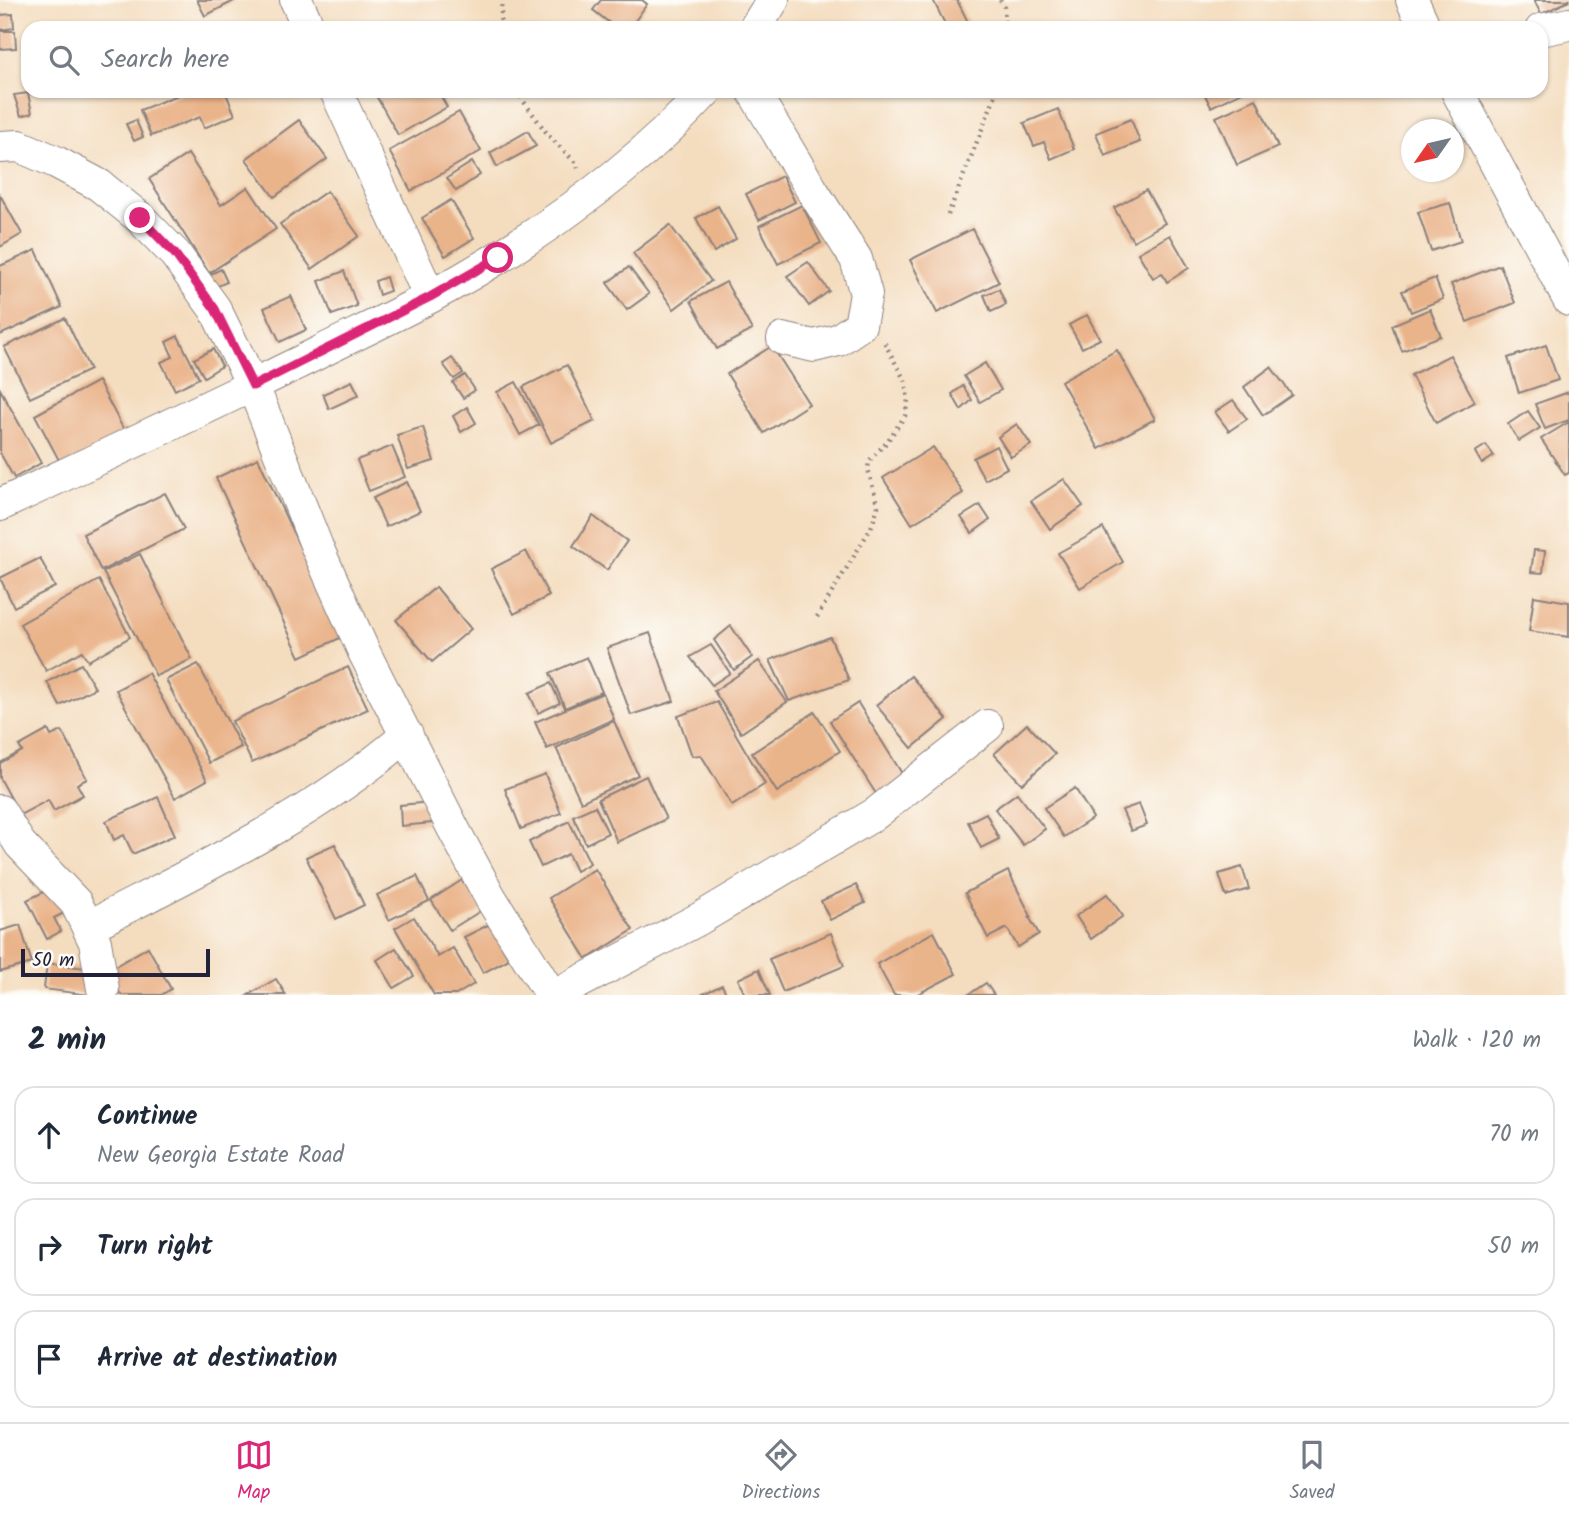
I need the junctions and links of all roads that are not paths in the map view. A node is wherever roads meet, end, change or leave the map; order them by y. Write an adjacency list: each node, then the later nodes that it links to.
1 (296, 0): 4 (street)
2 (773, 0): 5 (street)
3 (1412, 0): 6 (street)
4 (306, 21)
5 (760, 21)
6 (1422, 21)
7 (1569, 24): 8 (street)
8 (1548, 28)
9 (339, 98): 14 (street)
10 (700, 98): 14 (street)
11 (757, 98): 16 (street)
12 (1461, 98): 15 (street)
13 (0, 147): 17 (street)
14 (430, 297): 17 (street)
15 (1569, 300)
16 (783, 339)
17 (253, 386): 18 (street); 20 (street)
18 (0, 505)
19 (987, 726): 24 (street)
20 (407, 735): 22 (street); 24 (street)
21 (0, 811): 22 (street)
22 (88, 927): 23 (street)
23 (103, 989)
24 (553, 995)

